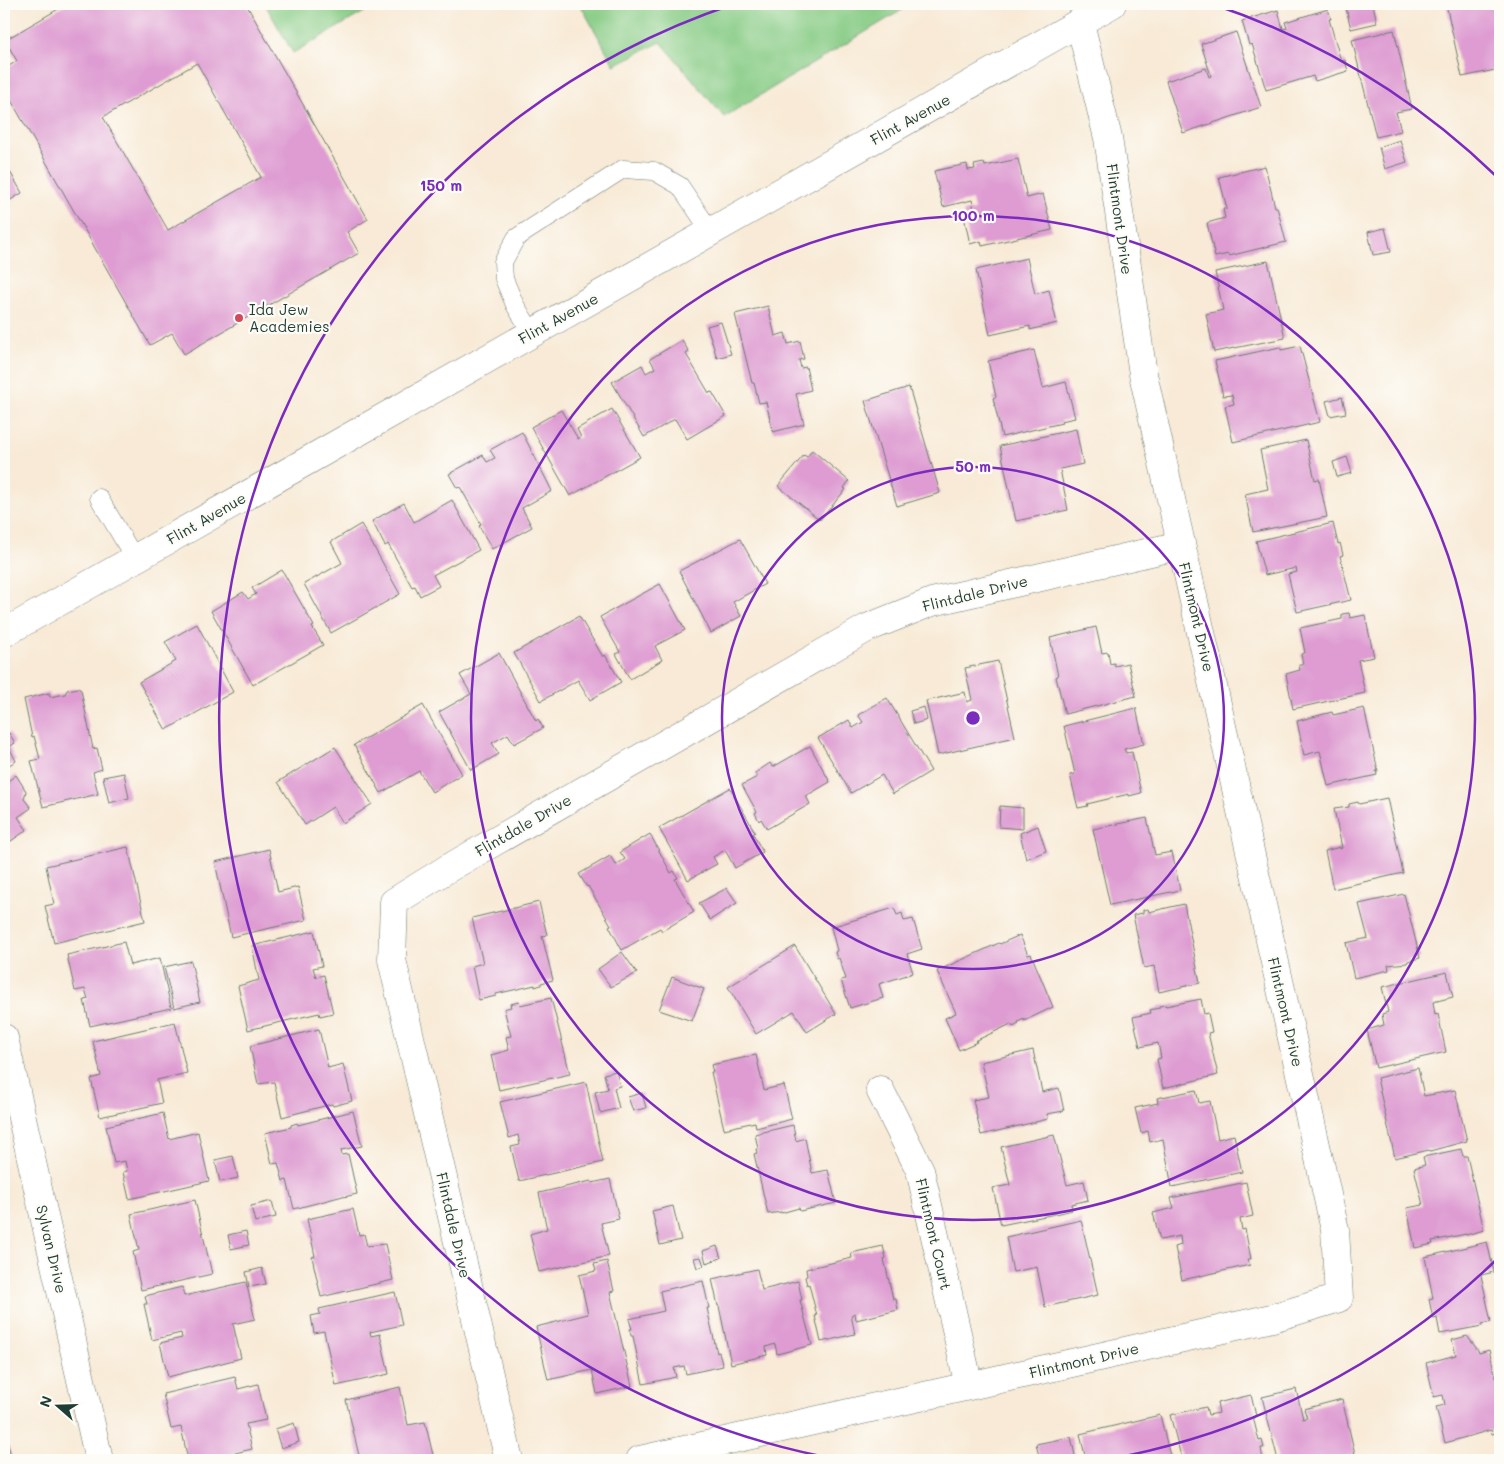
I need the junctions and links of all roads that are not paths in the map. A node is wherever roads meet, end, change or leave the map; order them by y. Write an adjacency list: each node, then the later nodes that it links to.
1 (1112, 4): 2 (street, Flint Avenue)
2 (1080, 23): 3 (street, Flint Avenue); 6 (street, Flintmont Drive)
3 (711, 232): 4 (street, Flint Avenue); 4 (lane)
4 (532, 333): 7 (street, Flint Avenue)
5 (99, 498): 7 (lane)
6 (1181, 545): 11 (street, Flintmont Drive); 13 (street, Flintdale Drive)
7 (134, 559): 8 (street, Flint Avenue)
8 (4, 633)
9 (4, 1038): 12 (street, Sylvan Drive)
10 (880, 1090): 11 (street, Flintmont Court)
11 (969, 1386): 14 (street, Flintmont Drive)
12 (100, 1460)
13 (509, 1460)
14 (640, 1460)

